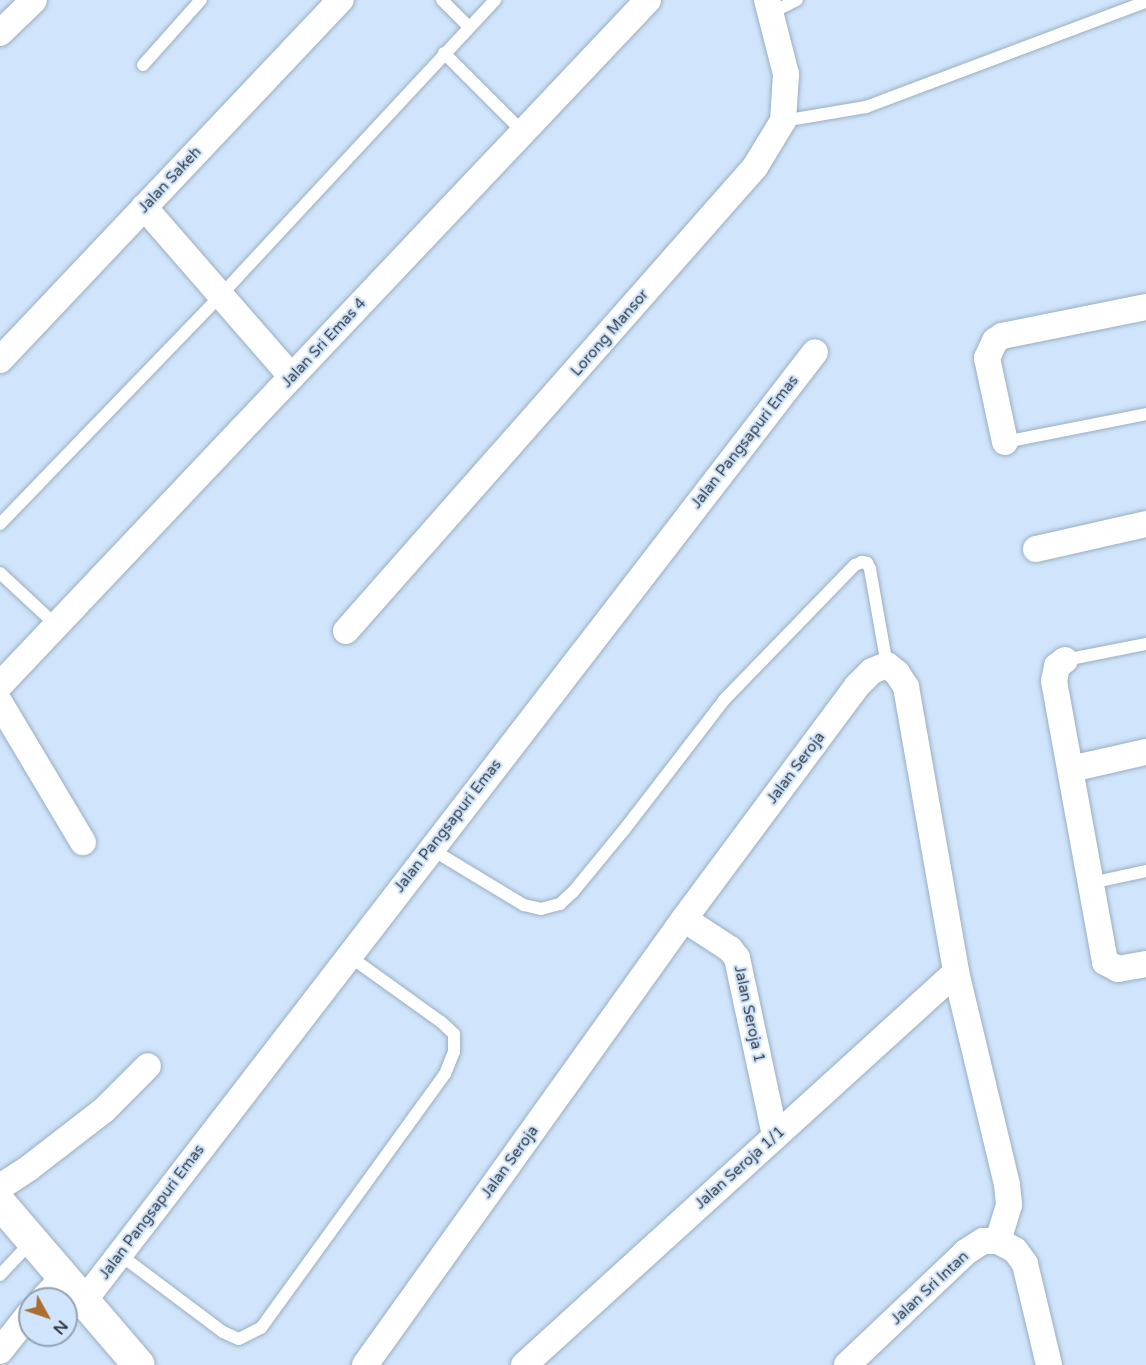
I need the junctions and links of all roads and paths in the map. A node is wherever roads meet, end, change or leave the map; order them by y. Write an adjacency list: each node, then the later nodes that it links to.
1 (34, 0): 11 (street)
2 (201, 0): 13 (lane)
3 (341, 0): 16 (street, Jalan Sakeh)
4 (442, 0): 10 (lane)
5 (495, 0): 10 (lane)
6 (648, 0): 15 (street, Jalan Sri Emas 4)
7 (797, 0): 9 (lane)
8 (1146, 2): 14 (lane)
9 (769, 6): 14 (street, Lorong Mansor)
10 (469, 27): 12 (lane)
11 (0, 33)
12 (444, 53): 15 (lane); 17 (lane)
13 (143, 65)
14 (783, 121): 29 (street, Lorong Mansor)
15 (523, 132): 21 (street, Jalan Sri Emas 4)
16 (144, 207): 17 (street); 20 (street, Jalan Sakeh)
17 (221, 295): 21 (street); 24 (lane)
18 (1146, 307): 23 (street)
19 (815, 352): 38 (street, Jalan Pangsapuri Emas)
20 (0, 360)
21 (292, 377): 28 (street, Jalan Sri Emas 4)
22 (1146, 414): 23 (lane)
23 (1005, 442)
24 (1, 520)
25 (1146, 524): 26 (street)
26 (1036, 549)
27 (0, 573): 28 (lane)
28 (56, 625): 33 (street, Jalan Sri Emas 4)
29 (346, 631)
30 (1146, 644): 31 (lane)
31 (1065, 660): 36 (street)
32 (887, 665): 38 (lane); 41 (street, Jalan Seroja); 44 (street)
33 (0, 685)
34 (0, 703): 37 (street)
35 (1146, 752): 36 (street)
36 (1071, 769): 40 (street)
37 (83, 842)
38 (431, 849): 42 (street, Jalan Pangsapuri Emas)
39 (1146, 871): 40 (lane)
40 (1091, 883): 43 (street)
41 (684, 919): 46 (street, Jalan Seroja 1); 59 (street, Jalan Seroja)
42 (349, 956): 51 (street, Jalan Pangsapuri Emas); 51 (lane)
43 (1146, 964)
44 (956, 972): 46 (street, Jalan Seroja 1/1); 50 (street)
45 (148, 1066): 47 (street)
46 (775, 1136): 60 (street, Jalan Seroja 1/1)
47 (0, 1187)
48 (0, 1203): 49 (street)
49 (32, 1240): 52 (lane); 53 (street)
50 (998, 1241): 61 (street, Jalan Sri Intan); 62 (street)
51 (119, 1254): 55 (street, Jalan Pangsapuri Emas)
52 (0, 1275)
53 (52, 1287)
54 (78, 1300): 55 (street)
55 (83, 1302): 58 (street)
56 (18, 1328): 57 (street)
57 (0, 1351)
58 (140, 1365)
59 (365, 1365)
60 (524, 1365)
61 (847, 1365)
62 (1049, 1365)

